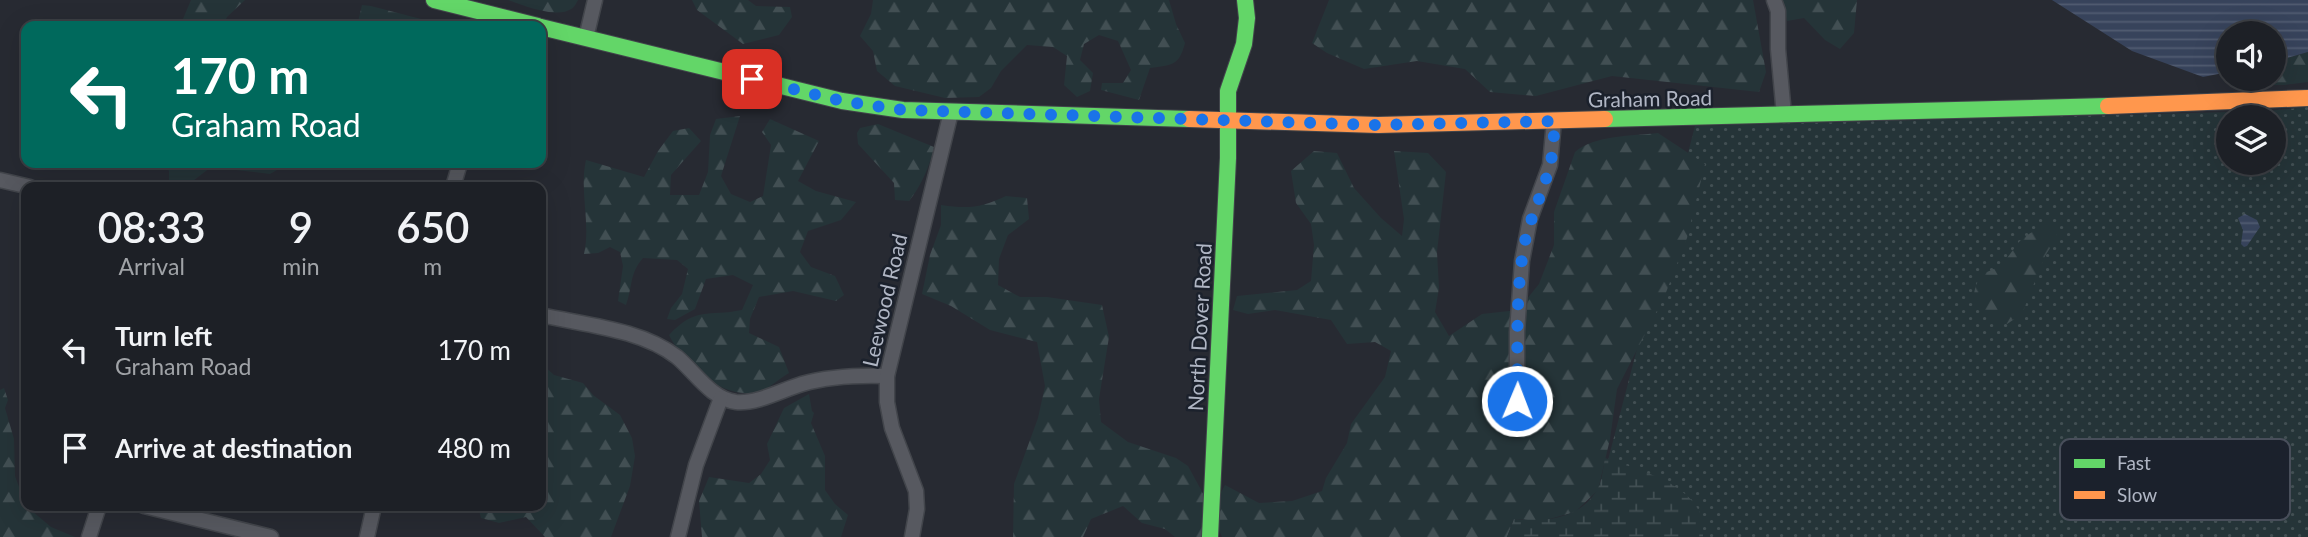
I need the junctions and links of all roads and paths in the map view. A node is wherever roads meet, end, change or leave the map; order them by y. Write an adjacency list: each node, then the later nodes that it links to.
1 (435, 0): 5 (main road, Graham Road)
2 (595, 0): 7 (street)
3 (1245, 0): 11 (main road, North Dover Road)
4 (1774, 0): 10 (street)
5 (494, 21)
6 (546, 28): 7 (main road, Graham Road)
7 (586, 38): 9 (main road, Graham Road)
8 (2308, 99): 10 (main road, Graham Road)
9 (951, 112): 11 (main road, Graham Road); 16 (street, Leewood Road)
10 (1784, 115): 12 (main road, Graham Road)
11 (1227, 120): 12 (main road, Graham Road); 27 (main road, North Dover Road)
12 (1554, 121): 18 (street)
13 (0, 180): 14 (street)
14 (21, 185)
15 (546, 316): 17 (street)
16 (887, 376): 17 (street); 26 (street, Leewood Road)
17 (721, 398): 25 (street)
18 (1517, 401)
19 (97, 511): 22 (street)
20 (164, 511): 23 (street)
21 (373, 511): 24 (street)
22 (89, 537)
23 (271, 537)
24 (367, 537)
25 (678, 537)
26 (912, 537)
27 (1210, 537)

